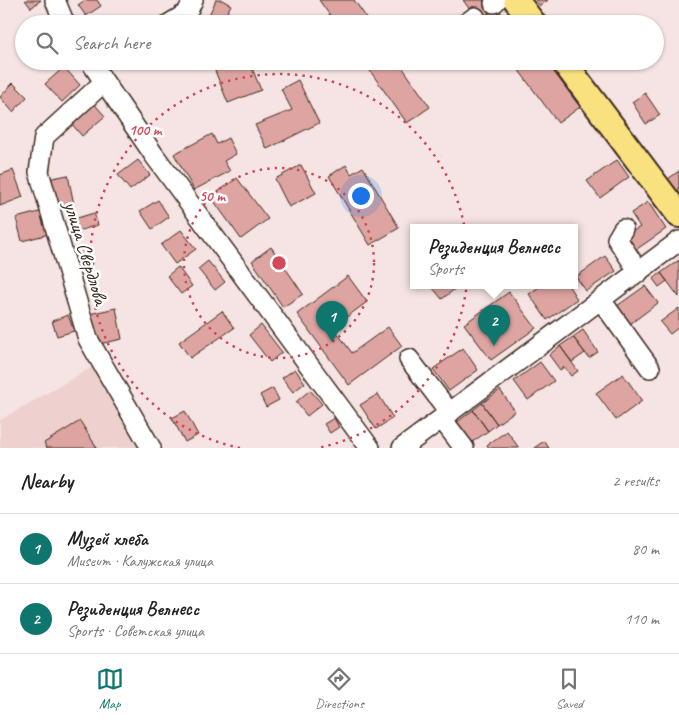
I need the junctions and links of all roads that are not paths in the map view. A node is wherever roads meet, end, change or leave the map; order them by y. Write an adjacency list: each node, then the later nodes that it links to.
1 (54, 0): 4 (street)
2 (193, 0): 5 (street)
3 (502, 1): 6 (main road)
4 (61, 15)
5 (184, 15)
6 (521, 15)
7 (97, 70): 18 (street, улица Свердлова)
8 (100, 70): 19 (street)
9 (570, 70): 10 (main road)
10 (679, 214)
11 (623, 230): 13 (street)
12 (679, 241): 13 (street)
13 (636, 274): 14 (street)
14 (602, 300): 16 (street); 17 (street)
15 (409, 359): 17 (street)
16 (650, 368)
17 (446, 416): 20 (street); 21 (street)
18 (151, 448)
19 (370, 448)
20 (402, 448)
21 (464, 448)

